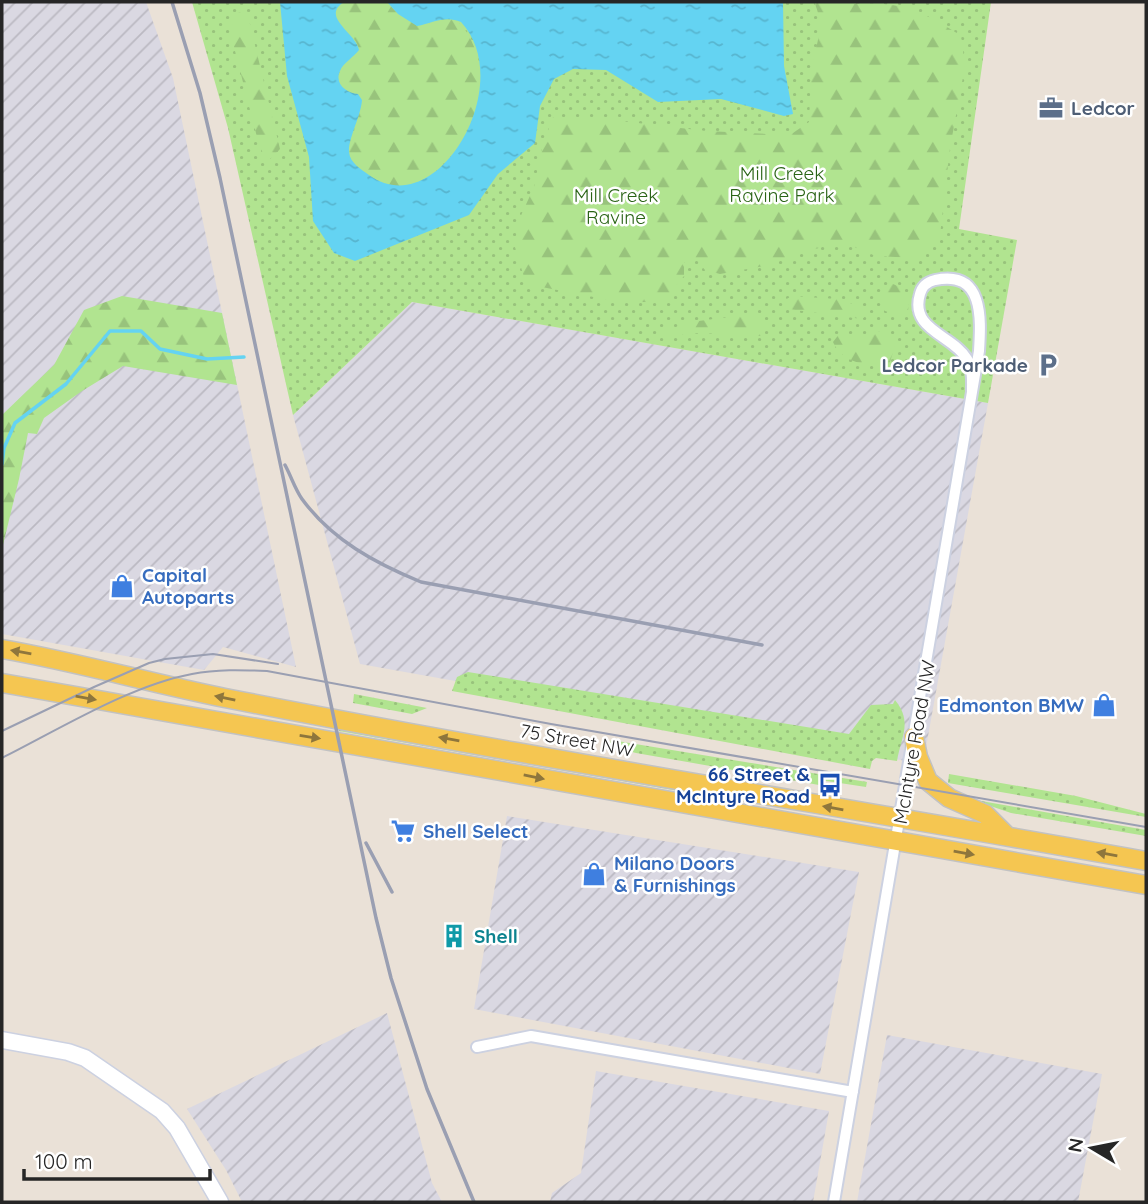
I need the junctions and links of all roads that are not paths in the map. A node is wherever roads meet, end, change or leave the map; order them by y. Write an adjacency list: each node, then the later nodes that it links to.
1 (972, 391): 1 (street, McIntyre Road NW); 4 (street, McIntyre Road NW)
2 (2, 649): 5 (main road, 75 Street NW, one-way to 2)
3 (2, 683): 7 (main road, one-way to 7)
4 (915, 737): 5 (street, McIntyre Road NW); 6 (main road)
5 (900, 819): 6 (main road, 75 Street NW); 7 (street, McIntyre Road NW)
6 (1007, 836): 8 (main road, 75 Street NW, one-way to 6)
7 (896, 841): 9 (main road, one-way to 9); 12 (street, McIntyre Road NW)
8 (1146, 861)
9 (1146, 885)
10 (2, 1040): 13 (street)
11 (477, 1046): 12 (street)
12 (853, 1092): 14 (street, McIntyre Road NW)
13 (220, 1202)
14 (834, 1202)

